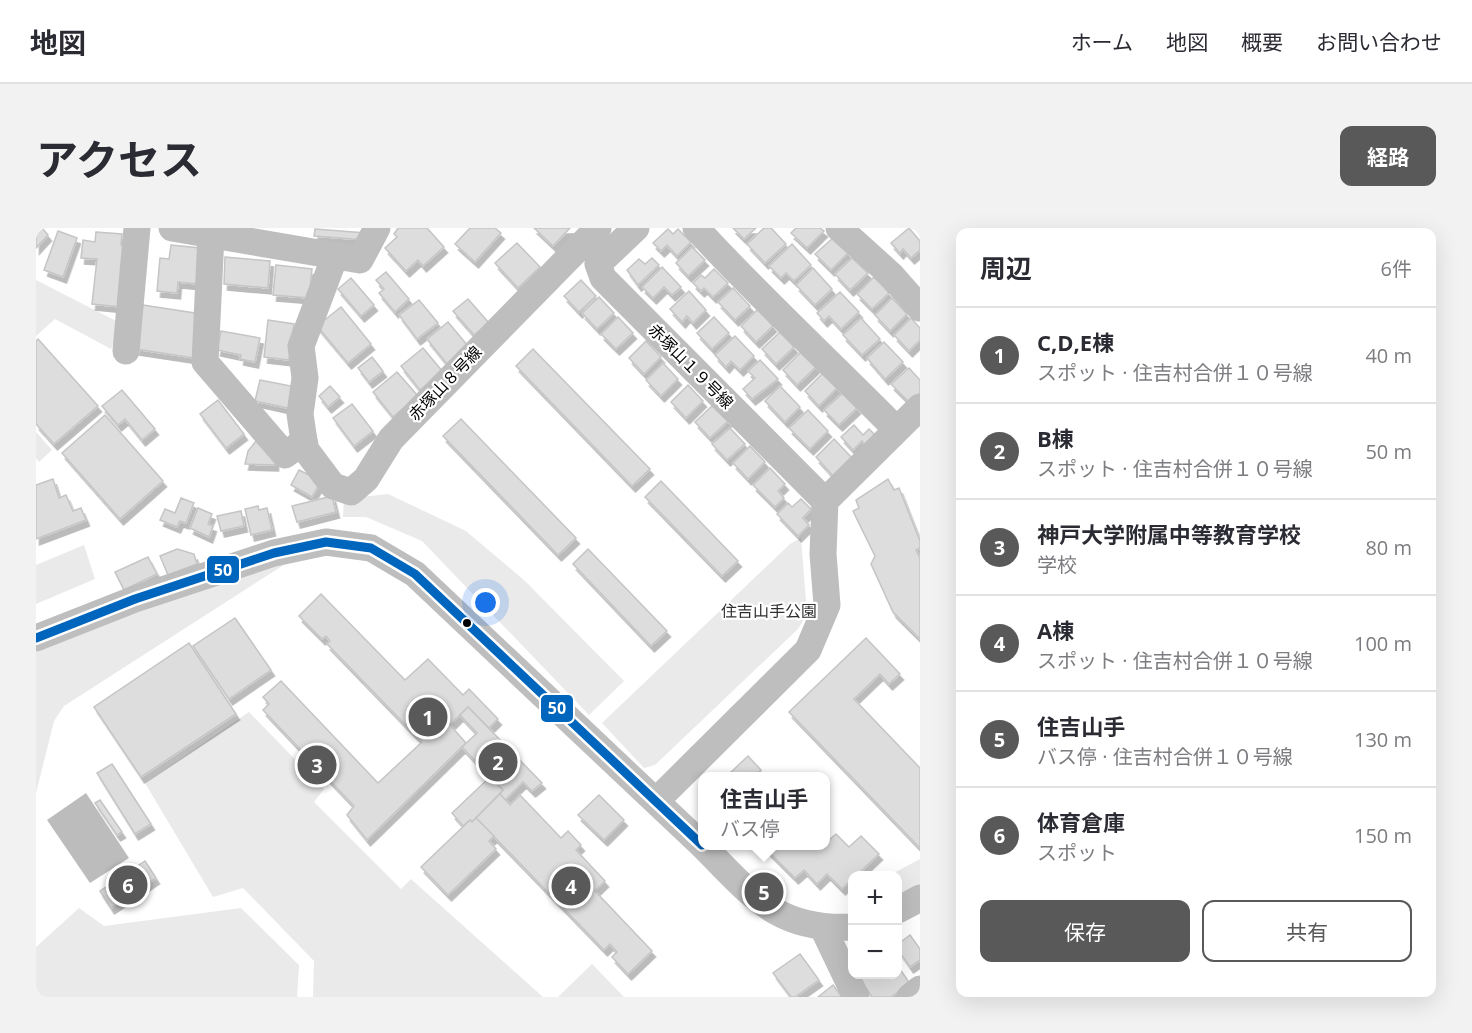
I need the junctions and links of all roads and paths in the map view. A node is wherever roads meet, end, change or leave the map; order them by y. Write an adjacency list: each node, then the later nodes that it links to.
1 (137, 228): 11 (street)
2 (172, 228): 8 (street)
3 (377, 228): 9 (street)
4 (598, 228): 14 (street, 赤塚山８号線)
5 (636, 228): 15 (street, 赤塚山１９号線)
6 (696, 228): 13 (street)
7 (839, 228): 10 (street)
8 (211, 235): 9 (street); 14 (street)
9 (348, 258): 14 (street)
10 (920, 308)
11 (126, 351)
12 (920, 407): 13 (street)
13 (896, 429): 15 (street)
14 (304, 441)
15 (825, 501): 17 (street)
16 (36, 639): 17 (street)
17 (657, 800): 18 (street)
18 (698, 840)
19 (708, 850): 23 (street)
20 (920, 898): 21 (street)
21 (902, 907)
22 (848, 927): 23 (street)
23 (823, 928): 25 (street)
24 (920, 989): 26 (street)
25 (856, 997)
26 (910, 997)

